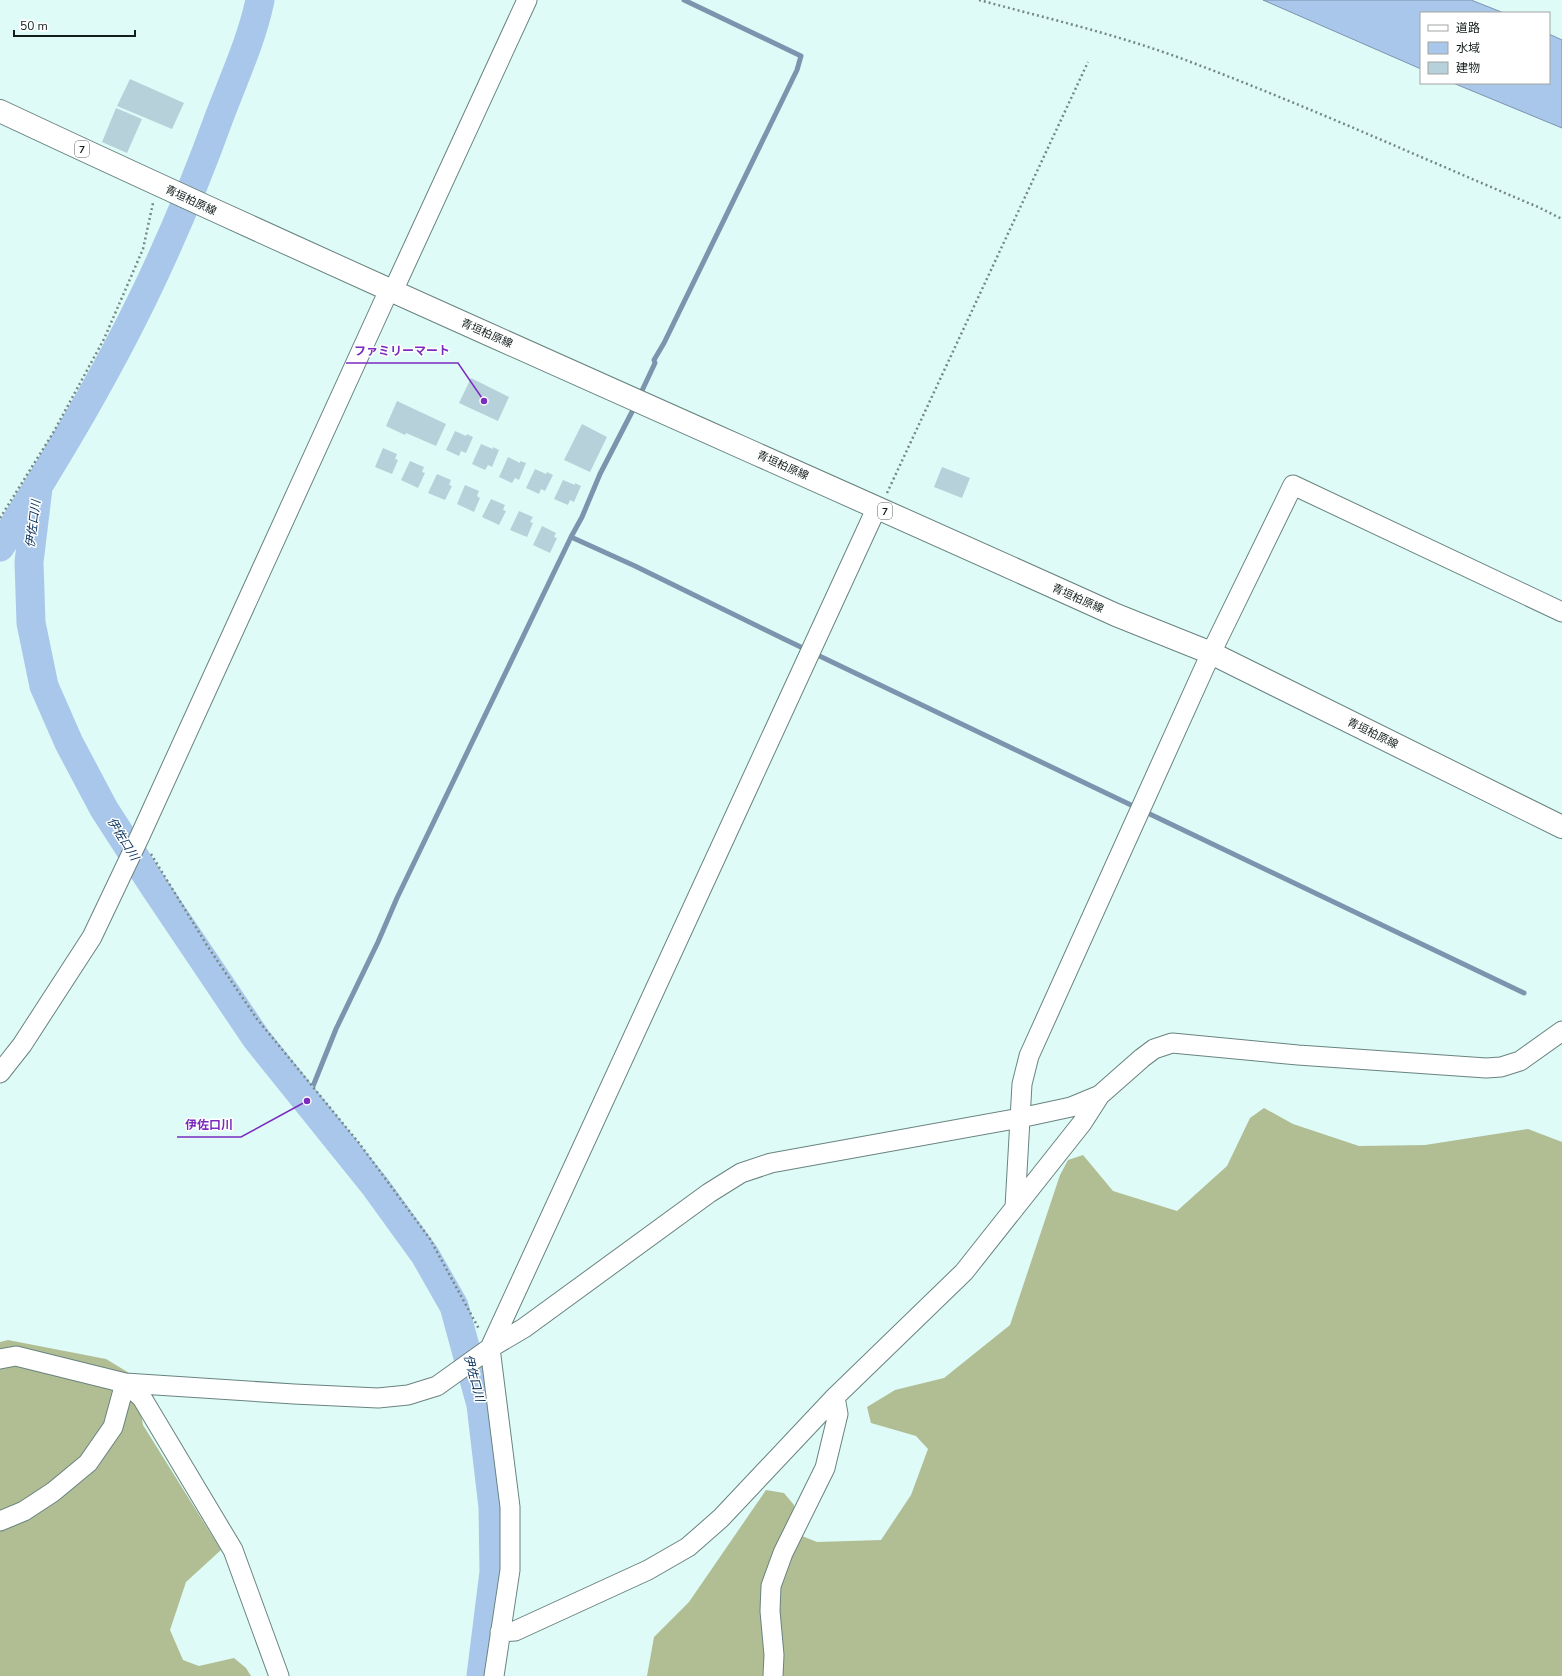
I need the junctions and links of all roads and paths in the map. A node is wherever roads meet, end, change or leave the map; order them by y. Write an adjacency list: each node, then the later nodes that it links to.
1 (527, 0): 7 (street)
2 (979, 0): 6 (path)
3 (1088, 62): 8 (path)
4 (0, 111): 5 (main road, 青垣柏原線 / 7)
5 (160, 186): 7 (main road, 青垣柏原線 / 7); 9 (path)
6 (1562, 219)
7 (391, 291): 8 (main road, 青垣柏原線 / 7); 13 (street)
8 (879, 508): 11 (main road, 青垣柏原線 / 7); 19 (street)
9 (0, 518)
10 (1562, 612): 11 (street)
11 (1211, 653): 12 (main road, 青垣柏原線 / 7); 17 (street)
12 (1562, 827)
13 (140, 836): 15 (street); 19 (path)
14 (1562, 1031): 16 (street)
15 (0, 1074)
16 (1100, 1096): 17 (street); 18 (street)
17 (1020, 1118): 18 (street); 19 (street)
18 (1015, 1207): 22 (street)
19 (477, 1358): 21 (street); 24 (street)
20 (0, 1359): 21 (street)
21 (126, 1383): 23 (street); 25 (street)
22 (835, 1397): 24 (street); 27 (street)
23 (0, 1521)
24 (500, 1632): 26 (street)
25 (279, 1676)
26 (494, 1676)
27 (773, 1676)

